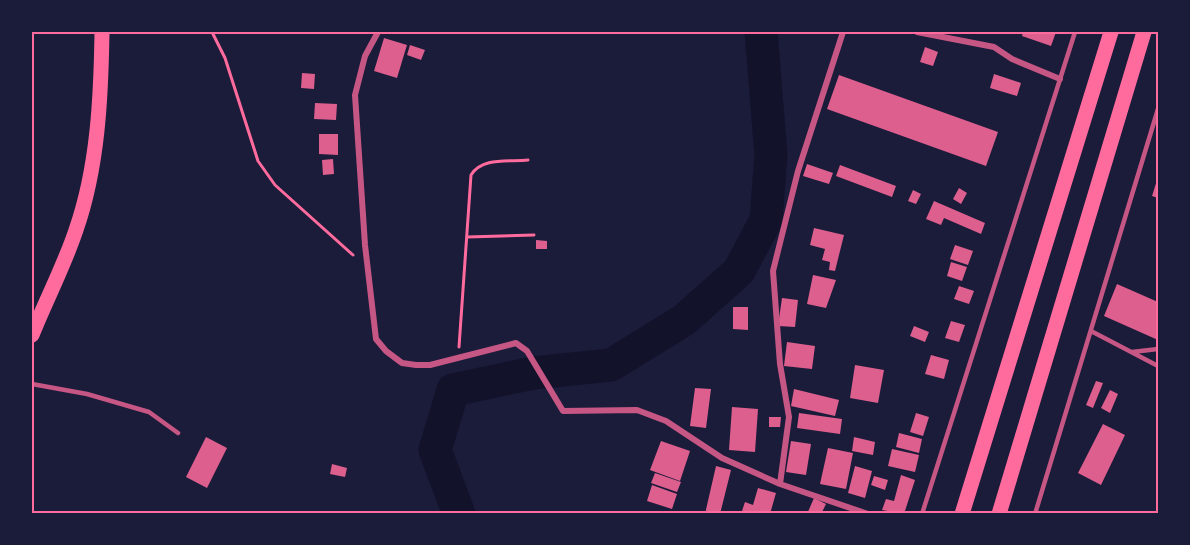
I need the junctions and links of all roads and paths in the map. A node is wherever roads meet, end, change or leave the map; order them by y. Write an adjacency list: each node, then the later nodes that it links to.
1 (102, 32): 16 (main road)
2 (212, 32): 14 (path)
3 (378, 32): 14 (street)
4 (843, 32): 23 (street)
5 (917, 32): 9 (street)
6 (1075, 32): 9 (lane)
7 (1111, 32): 26 (main road)
8 (1144, 32): 27 (main road)
9 (1060, 79): 25 (lane)
10 (1158, 109): 15 (lane)
11 (528, 160): 13 (path)
12 (534, 235): 13 (path)
13 (467, 237): 19 (path)
14 (369, 283): 19 (street)
15 (1091, 331): 18 (lane); 28 (lane)
16 (32, 335)
17 (1158, 349): 18 (lane)
18 (1132, 352): 20 (lane)
19 (459, 359): 23 (street)
20 (1158, 366)
21 (32, 384): 22 (lane)
22 (178, 433)
23 (780, 484): 24 (street)
24 (868, 513)
25 (922, 513)
26 (962, 513)
27 (999, 513)
28 (1035, 513)

